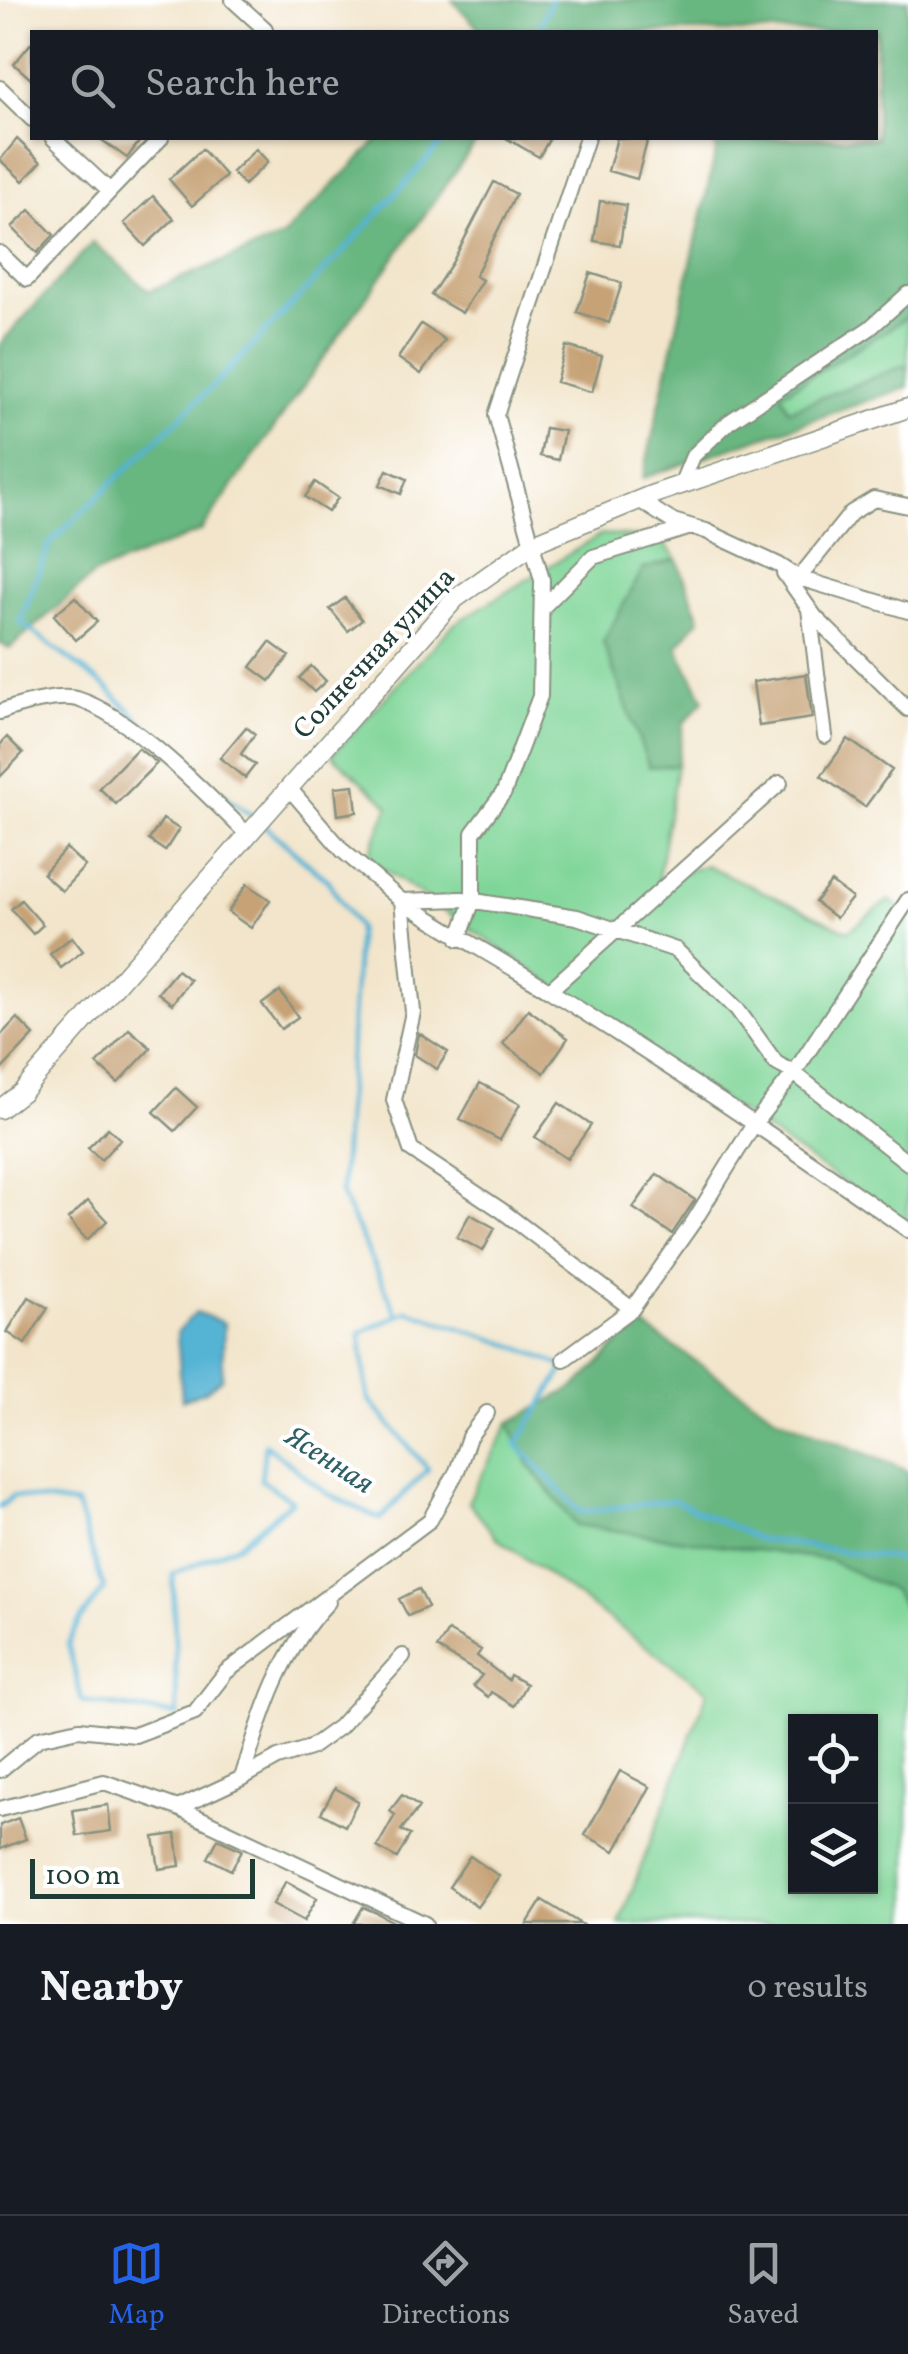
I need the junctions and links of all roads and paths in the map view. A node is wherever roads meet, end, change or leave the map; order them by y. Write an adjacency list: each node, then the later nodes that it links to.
1 (233, 0): 2 (street)
2 (264, 30)
3 (0, 88): 4 (street)
4 (30, 117)
5 (55, 140): 8 (street)
6 (159, 140): 8 (street)
7 (586, 140): 16 (street)
8 (110, 191): 9 (street)
9 (0, 253)
10 (908, 294): 12 (street)
11 (908, 408): 12 (street, Солнечная улица)
12 (681, 485): 13 (street, Солнечная улица)
13 (639, 500): 15 (street); 16 (street, Солнечная улица)
14 (908, 506): 18 (street)
15 (692, 526): 17 (street); 19 (street)
16 (534, 543): 19 (street); 26 (street, Солнечная улица)
17 (779, 565): 18 (street); 20 (street)
18 (799, 578): 21 (street)
19 (543, 607): 28 (street)
20 (809, 608): 22 (street); 24 (street)
21 (908, 610)
22 (908, 709)
23 (0, 712): 27 (street)
24 (825, 736)
25 (780, 783): 31 (street)
26 (289, 788): 27 (street, Солнечная улица); 30 (street)
27 (248, 835): 35 (street, Солнечная улица)
28 (472, 900): 30 (street); 31 (street); 32 (street)
29 (908, 900): 34 (street)
30 (402, 901): 32 (street); 39 (street)
31 (616, 930): 33 (street); 34 (street)
32 (459, 939): 33 (street)
33 (550, 990): 36 (street)
34 (794, 1073): 36 (street); 37 (street)
35 (0, 1109)
36 (754, 1124): 38 (street); 39 (street)
37 (908, 1163)
38 (908, 1230)
39 (632, 1309): 40 (street)
40 (564, 1359)
41 (487, 1413): 42 (street)
42 (353, 1576): 44 (street); 45 (street)
43 (403, 1656): 45 (street)
44 (0, 1770)
45 (242, 1778): 47 (street)
46 (0, 1808): 47 (street)
47 (178, 1808): 48 (street)
48 (425, 1924)

